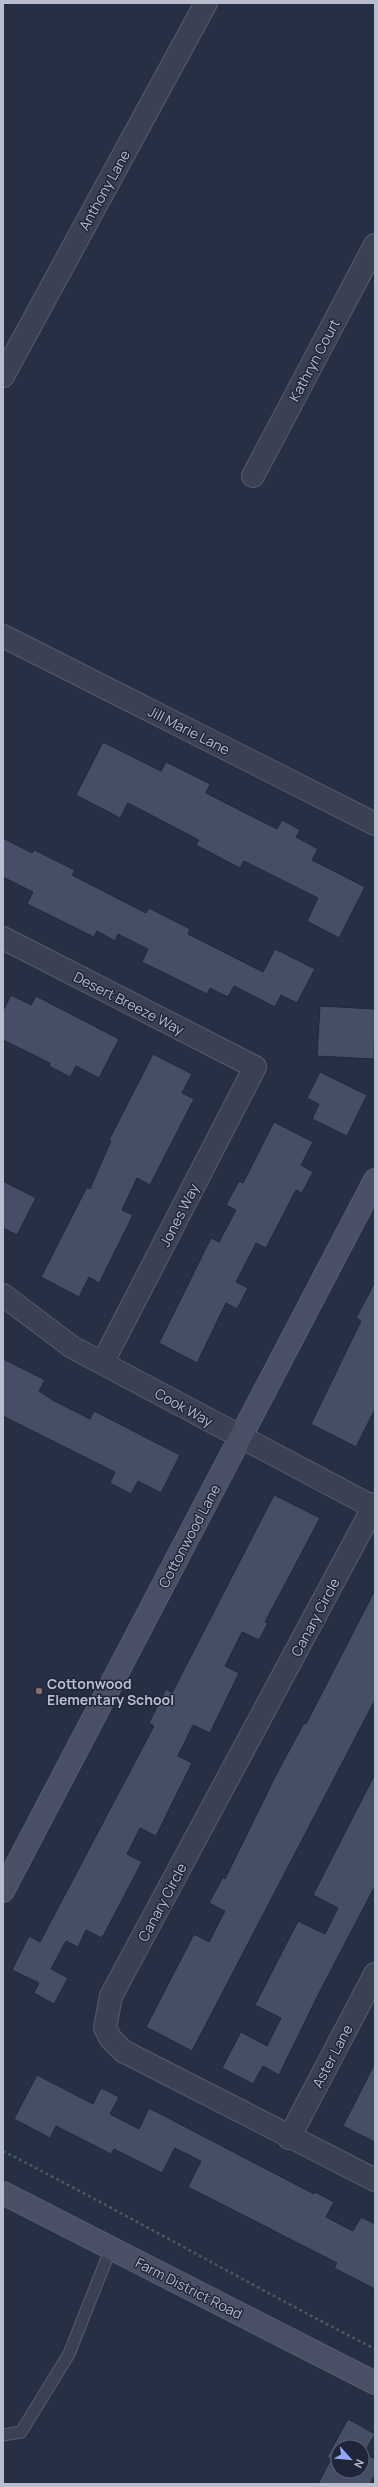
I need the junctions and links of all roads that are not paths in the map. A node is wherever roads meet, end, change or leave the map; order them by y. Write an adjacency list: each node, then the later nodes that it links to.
1 (206, 3): 3 (street, Anthony Lane)
2 (375, 245): 4 (street, Kathryn Court)
3 (3, 376)
4 (253, 476)
5 (3, 636): 6 (street, Jill Marie Lane)
6 (375, 824)
7 (3, 938): 8 (street, Desert Breeze Way)
8 (256, 1067): 11 (street, Jones Way)
9 (375, 1180): 12 (main road, Cottonwood Lane)
10 (3, 1295): 11 (street, Cook Way)
11 (103, 1362): 12 (street, Cook Way)
12 (240, 1438): 13 (street, Cook Way); 14 (main road, Cottonwood Lane)
13 (374, 1506): 16 (street, Canary Circle)
14 (3, 1891)
15 (375, 1974): 16 (street, Aster Lane)
16 (289, 2138): 17 (street, Canary Circle)
17 (375, 2180)
18 (3, 2193): 19 (main road, Farm District Road)
19 (111, 2248): 20 (main road, Farm District Road); 21 (lane)
20 (375, 2383)
21 (3, 2435)

